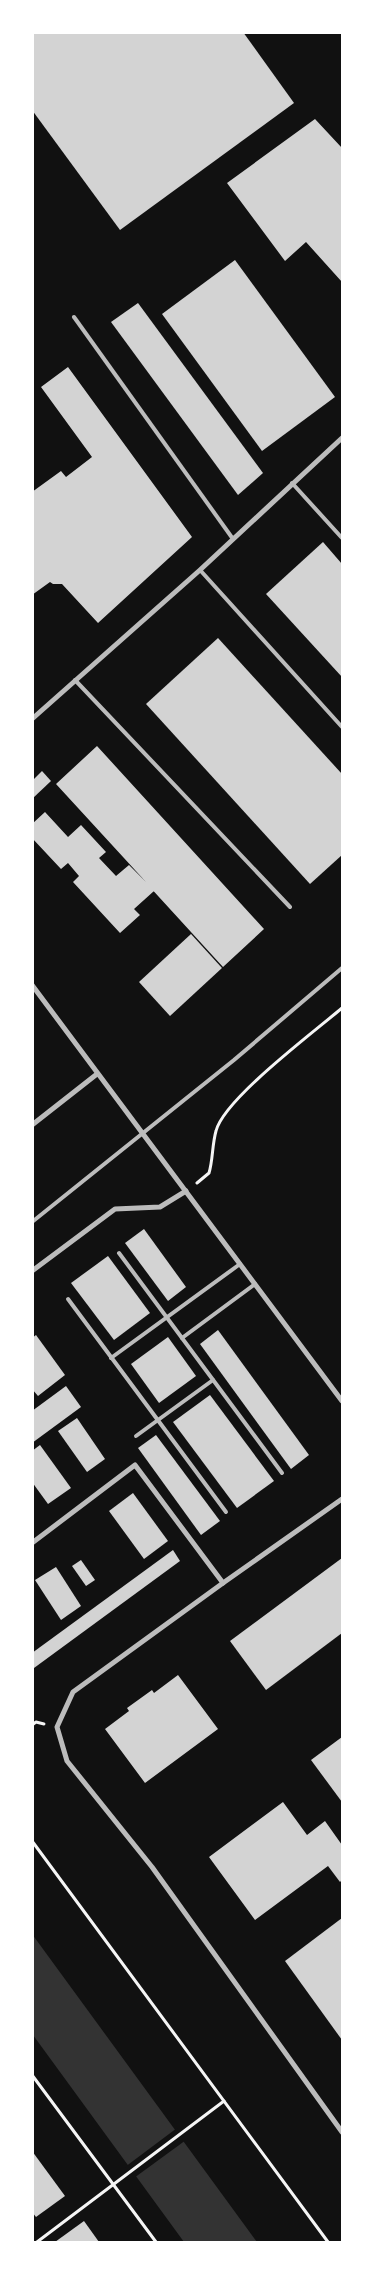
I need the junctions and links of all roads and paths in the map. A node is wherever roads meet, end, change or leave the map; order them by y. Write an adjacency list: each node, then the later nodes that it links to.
1 (74, 317): 5 (lane)
2 (342, 438): 3 (street)
3 (292, 483): 4 (lane); 5 (street)
4 (342, 538)
5 (233, 539): 6 (street)
6 (200, 570): 7 (street); 9 (lane)
7 (75, 680): 8 (street); 10 (lane)
8 (32, 719)
9 (342, 727)
10 (290, 907)
11 (342, 968): 16 (lane)
12 (32, 985): 14 (street)
13 (342, 1008): 17 (path)
14 (97, 1074): 15 (street); 16 (street)
15 (32, 1125)
16 (144, 1134): 17 (street); 18 (lane)
17 (186, 1191): 20 (street); 21 (street)
18 (32, 1222)
19 (119, 1253): 24 (lane)
20 (240, 1264): 22 (street); 24 (lane)
21 (32, 1271)
22 (255, 1284): 25 (lane); 28 (street)
23 (68, 1299): 26 (lane)
24 (167, 1318): 25 (lane); 26 (lane)
25 (182, 1338): 27 (lane)
26 (111, 1358): 29 (lane)
27 (213, 1380): 29 (lane); 31 (lane)
28 (342, 1401)
29 (158, 1420): 30 (lane); 33 (lane)
30 (136, 1436)
31 (282, 1473)
32 (342, 1499): 35 (street)
33 (226, 1512)
34 (32, 1543): 35 (street)
35 (223, 1582): 39 (street)
36 (32, 1841): 38 (path)
37 (32, 2076): 40 (path)
38 (224, 2101): 40 (path); 43 (path)
39 (342, 2132)
40 (113, 2186): 41 (path); 42 (path)
41 (37, 2242)
42 (156, 2242)
43 (328, 2242)

